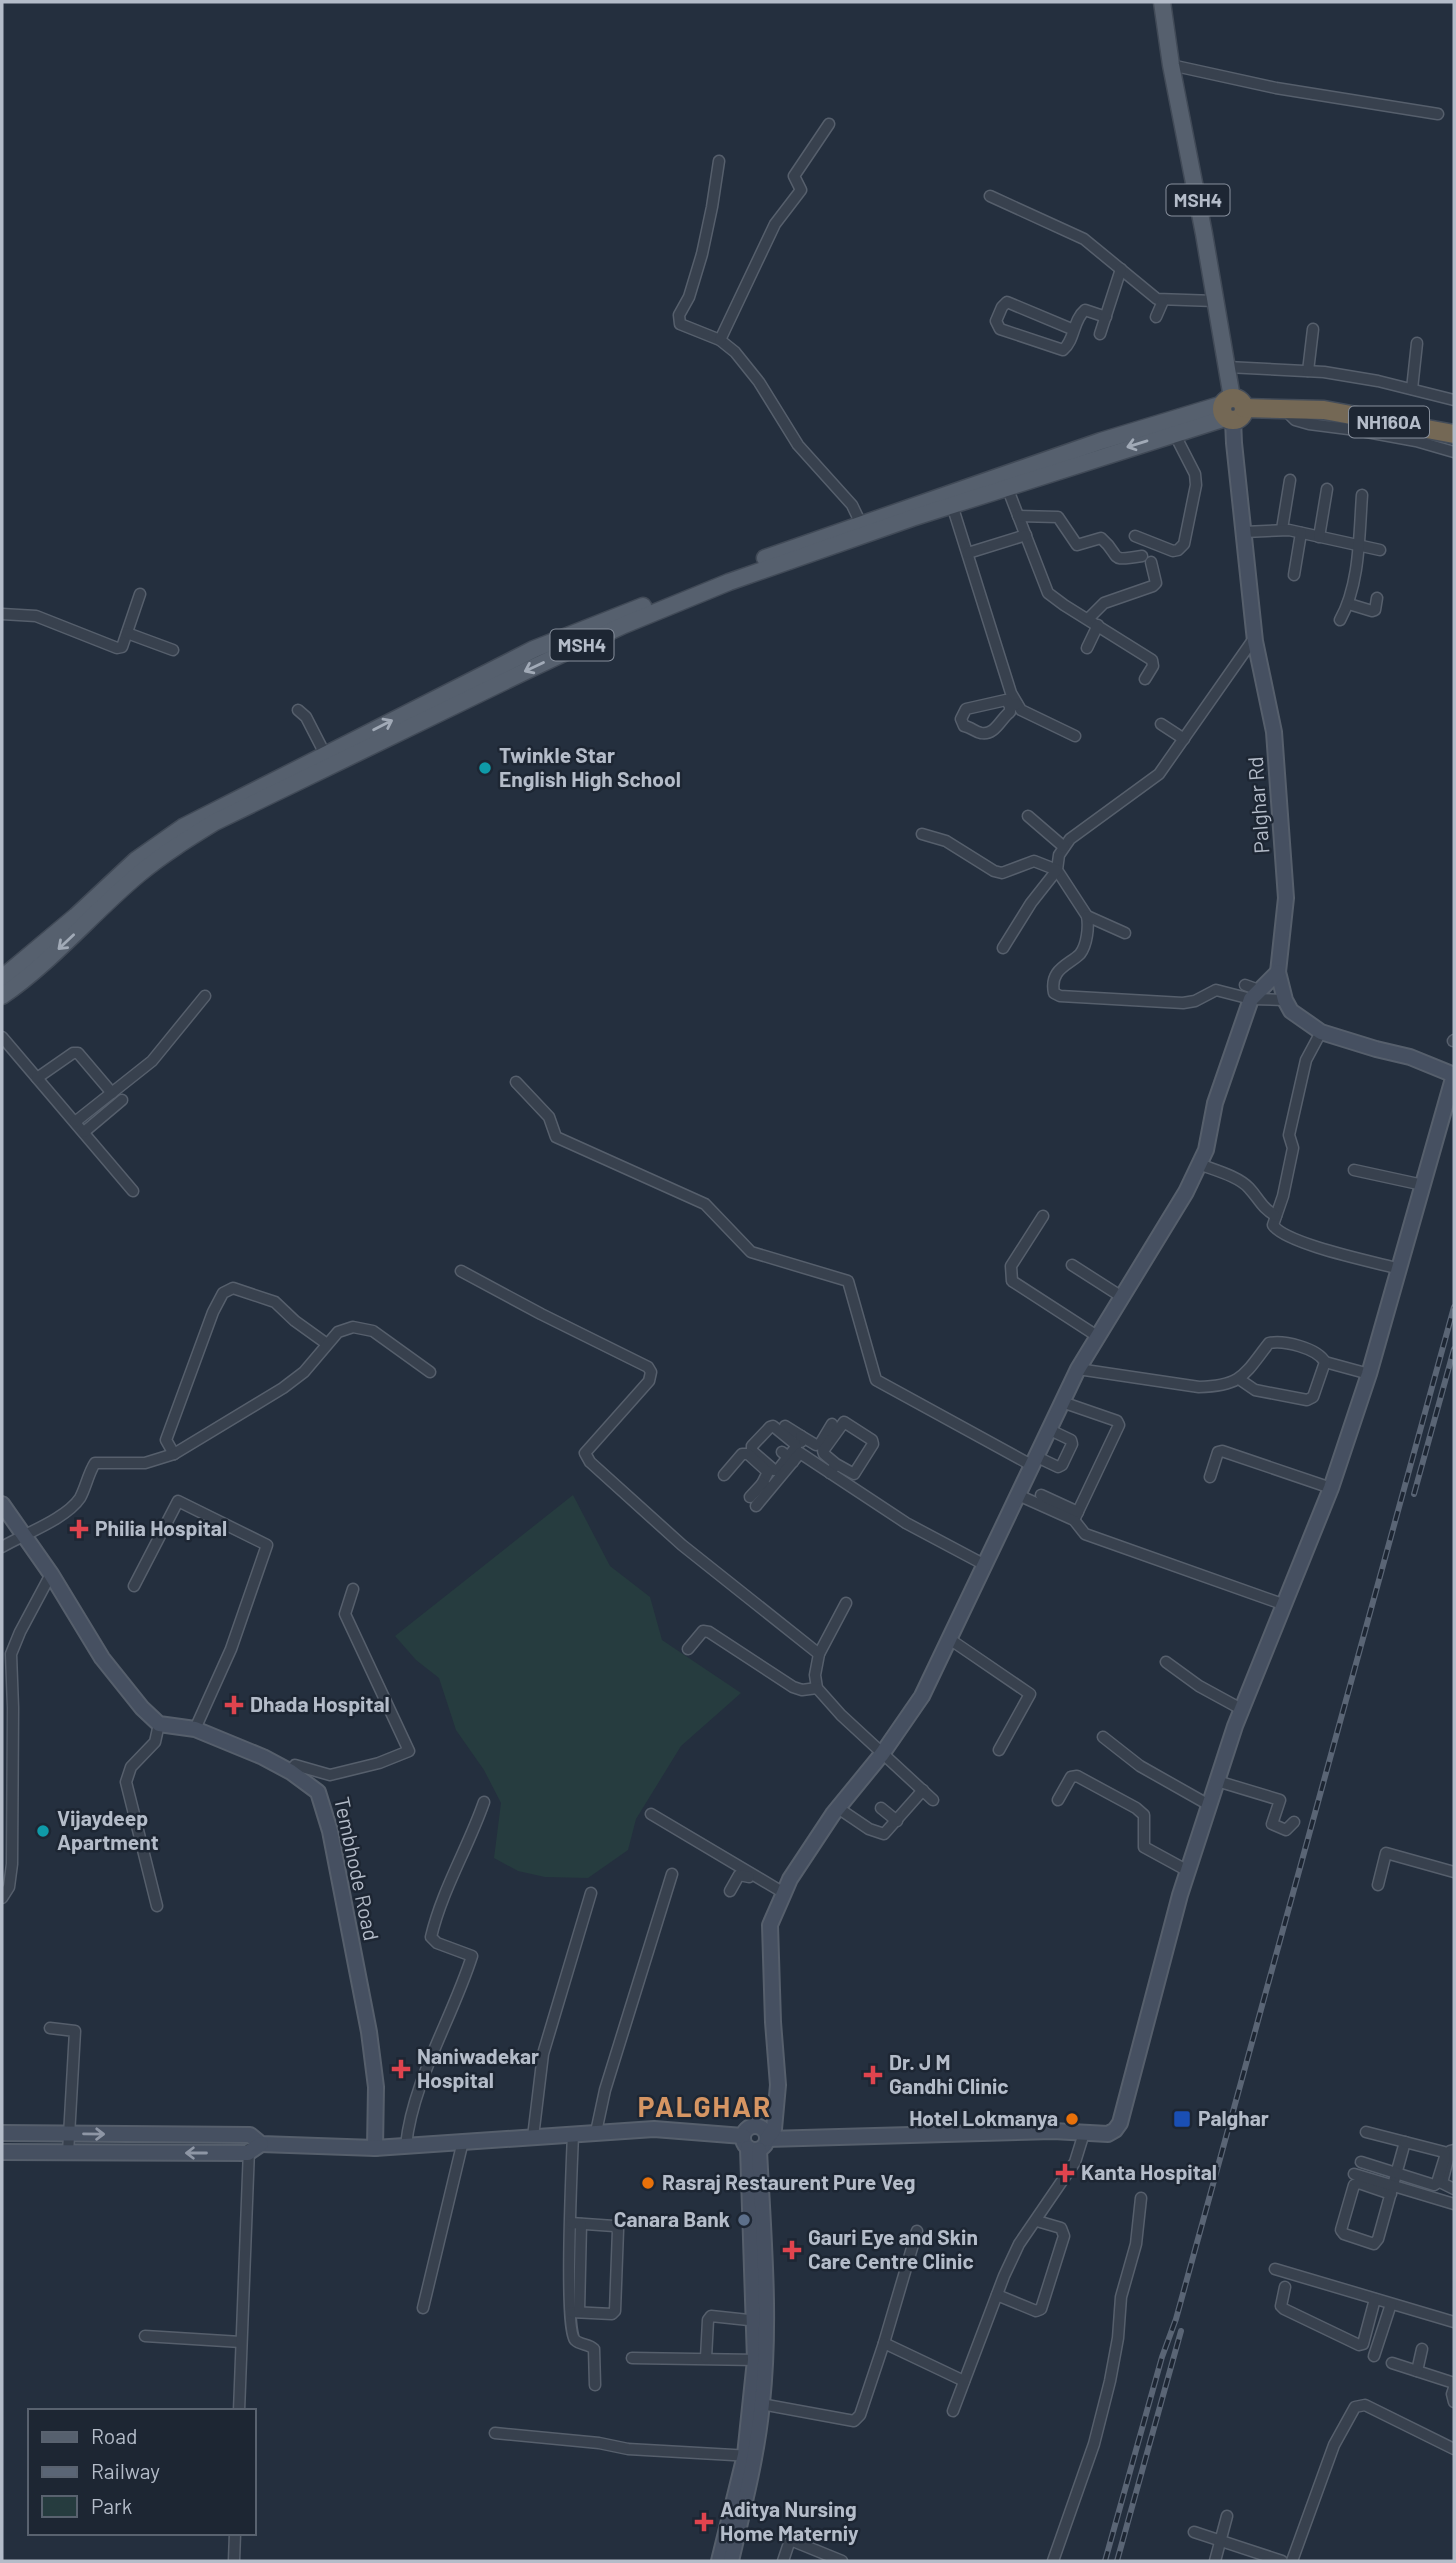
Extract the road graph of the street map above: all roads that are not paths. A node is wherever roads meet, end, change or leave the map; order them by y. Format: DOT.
graph roads {
  1 [pos="1162,2"];
  2 [pos="1171,65"];
  3 [pos="1438,114"];
  4 [pos="829,124"];
  5 [pos="719,161"];
  6 [pos="990,196"];
  7 [pos="1121,269"];
  8 [pos="1163,301"];
  9 [pos="1216,302"];
  10 [pos="1106,317"];
  11 [pos="1156,317"];
  12 [pos="1313,329"];
  13 [pos="1074,330"];
  14 [pos="1100,334"];
  15 [pos="720,340"];
  16 [pos="1417,343"];
  17 [pos="1227,367"];
  18 [pos="1308,371"];
  19 [pos="1412,389"];
  20 [pos="1454,400"];
  21 [pos="1232,409"];
  22 [pos="1284,409"];
  23 [pos="1174,433"];
  24 [pos="1454,434"];
  25 [pos="1454,452"];
  26 [pos="1290,480"];
  27 [pos="1007,487"];
  28 [pos="1327,489"];
  29 [pos="1362,495"];
  30 [pos="952,505"];
  31 [pos="1018,516"];
  32 [pos="863,529"];
  33 [pos="1282,529"];
  34 [pos="1244,531"];
  35 [pos="1301,533"];
  36 [pos="1026,535"];
  37 [pos="1135,536"];
  38 [pos="1319,537"];
  39 [pos="1359,546"];
  40 [pos="1380,550"];
  41 [pos="968,553"];
  42 [pos="1294,575"];
  43 [pos="140,594"];
  44 [pos="1377,598"];
  45 [pos="1349,604"];
  46 [pos="2,614"];
  47 [pos="1087,619"];
  48 [pos="1340,620"];
  49 [pos="1098,625"];
  50 [pos="127,633"];
  51 [pos="1255,636"];
  52 [pos="1087,648"];
  53 [pos="173,650"];
  54 [pos="1145,679"];
  55 [pos="1014,705"];
  56 [pos="298,710"];
  57 [pos="1161,724"];
  58 [pos="1075,736"];
  59 [pos="1184,739"];
  60 [pos="360,743"];
  61 [pos="325,754"];
  62 [pos="1028,816"];
  63 [pos="922,834"];
  64 [pos="1064,847"];
  65 [pos="1057,870"];
  66 [pos="1087,916"];
  67 [pos="1125,933"];
  68 [pos="1003,948"];
  69 [pos="1278,972"];
  70 [pos="2,978"];
  71 [pos="1252,991"];
  72 [pos="2,996"];
  73 [pos="205,996"];
  74 [pos="1285,1000"];
  75 [pos="1321,1032"];
  76 [pos="2,1037"];
  77 [pos="1454,1075"];
  78 [pos="37,1078"];
  79 [pos="516,1082"];
  80 [pos="112,1093"];
  81 [pos="122,1100"];
  82 [pos="75,1122"];
  83 [pos="84,1132"];
  84 [pos="1199,1164"];
  85 [pos="1354,1170"];
  86 [pos="1423,1185"];
  87 [pos="133,1191"];
  88 [pos="1043,1216"];
  89 [pos="1276,1216"];
  90 [pos="1072,1265"];
  91 [pos="1400,1269"];
  92 [pos="461,1271"];
  93 [pos="1122,1297"];
  94 [pos="1097,1336"];
  95 [pos="327,1344"];
  96 [pos="1325,1362"];
  97 [pos="1078,1369"];
  98 [pos="430,1372"];
  99 [pos="1369,1374"];
  100 [pos="1239,1379"];
  101 [pos="1062,1402"];
  102 [pos="832,1424"];
  103 [pos="786,1426"];
  104 [pos="1050,1430"];
  105 [pos="801,1436"];
  106 [pos="174,1454"];
  107 [pos="791,1456"];
  108 [pos="1035,1462"];
  109 [pos="833,1469"];
  110 [pos="724,1475"];
  111 [pos="1210,1477"];
  112 [pos="766,1487"];
  113 [pos="1331,1488"];
  114 [pos="1018,1495"];
  115 [pos="1041,1495"];
  116 [pos="753,1502"];
  117 [pos="2,1504"];
  118 [pos="1076,1516"];
  119 [pos="23,1534"];
  120 [pos="2,1547"];
  121 [pos="985,1565"];
  122 [pos="51,1574"];
  123 [pos="134,1586"];
  124 [pos="353,1589"];
  125 [pos="846,1603"];
  126 [pos="1285,1605"];
  127 [pos="948,1639"];
  128 [pos="688,1649"];
  129 [pos="819,1654"];
  130 [pos="1166,1662"];
  131 [pos="6,1670"];
  132 [pos="817,1688"];
  133 [pos="1243,1710"];
  134 [pos="159,1724"];
  135 [pos="195,1729"];
  136 [pos="1103,1737"];
  137 [pos="999,1750"];
  138 [pos="882,1754"];
  139 [pos="291,1772"];
  140 [pos="1217,1782"];
  141 [pos="923,1790"];
  142 [pos="933,1800"];
  143 [pos="1058,1800"];
  144 [pos="484,1802"];
  145 [pos="1209,1805"];
  146 [pos="838,1808"];
  147 [pos="881,1808"];
  148 [pos="651,1814"];
  149 [pos="897,1821"];
  150 [pos="1294,1822"];
  151 [pos="1188,1871"];
  152 [pos="1454,1872"];
  153 [pos="672,1874"];
  154 [pos="1378,1885"];
  155 [pos="730,1891"];
  156 [pos="591,1893"];
  157 [pos="783,1895"];
  158 [pos="2,1898"];
  159 [pos="157,1906"];
  160 [pos="50,2028"];
  161 [pos="596,2132"];
  162 [pos="1366,2132"];
  163 [pos="2,2133"];
  164 [pos="1084,2133"];
  165 [pos="69,2134"];
  166 [pos="573,2134"];
  167 [pos="533,2137"];
  168 [pos="256,2140"];
  169 [pos="463,2141"];
  170 [pos="1405,2142"];
  171 [pos="754,2143"];
  172 [pos="407,2145"];
  173 [pos="375,2148"];
  174 [pos="1454,2150"];
  175 [pos="2,2152"];
  176 [pos="68,2153"];
  177 [pos="248,2153"];
  178 [pos="1360,2162"];
  179 [pos="1354,2174"];
  180 [pos="1397,2174"];
  181 [pos="1454,2189"];
  182 [pos="1392,2190"];
  183 [pos="1141,2199"];
  184 [pos="1454,2202"];
  185 [pos="1037,2221"];
  186 [pos="576,2223"];
  187 [pos="917,2231"];
  188 [pos="1275,2269"];
  189 [pos="1285,2287"];
  190 [pos="996,2295"];
  191 [pos="1375,2299"];
  192 [pos="1391,2305"];
  193 [pos="423,2308"];
  194 [pos="575,2312"];
  195 [pos="760,2321"];
  196 [pos="1454,2322"];
  197 [pos="145,2336"];
  198 [pos="241,2342"];
  199 [pos="884,2343"];
  200 [pos="1422,2349"];
  201 [pos="1374,2356"];
  202 [pos="632,2358"];
  203 [pos="706,2358"];
  204 [pos="760,2360"];
  205 [pos="1392,2363"];
  206 [pos="1417,2371"];
  207 [pos="964,2381"];
  208 [pos="595,2385"];
  209 [pos="1454,2386"];
  210 [pos="1454,2402"];
  211 [pos="756,2403"];
  212 [pos="239,2409"];
  213 [pos="953,2411"];
  214 [pos="495,2433"];
  215 [pos="1454,2449"];
  216 [pos="750,2456"];
  217 [pos="1227,2516"];
  218 [pos="1194,2532"];
  219 [pos="235,2535"];
  220 [pos="1220,2541"];
  221 [pos="234,2561"];
  222 [pos="719,2561"];
  223 [pos="731,2561"];
  224 [pos="783,2561"];
  225 [pos="842,2561"];
  226 [pos="1053,2561"];
  227 [pos="1215,2561"];
  228 [pos="1282,2561"];
  229 [pos="1292,2561"];
  1 -- 2 [label="main road, MSH4"];
  2 -- 3 [label="street"];
  2 -- 9 [label="main road, MSH4"];
  4 -- 15 [label="street"];
  5 -- 15 [label="street"];
  6 -- 7 [label="street"];
  7 -- 8 [label="street"];
  7 -- 10 [label="street"];
  8 -- 9 [label="street"];
  8 -- 11 [label="street"];
  9 -- 17 [label="main road, MSH4"];
  10 -- 13 [label="street"];
  10 -- 14 [label="street"];
  12 -- 18 [label="street"];
  13 -- 13 [label="street"];
  15 -- 32 [label="street"];
  16 -- 19 [label="street"];
  17 -- 18 [label="street"];
  17 -- 21 [label="main road, MSH4"];
  18 -- 19 [label="street"];
  19 -- 20 [label="street"];
  21 -- 22 [label="highway, NH160A"];
  21 -- 23 [label="main road, MSH4"];
  21 -- 32 [label="main road, MSH4"];
  21 -- 34 [label="street, Palghar Rd"];
  22 -- 24 [label="highway, NH160A"];
  22 -- 25 [label="street"];
  23 -- 27 [label="main road, MSH4, one-way"];
  23 -- 37 [label="street"];
  26 -- 33 [label="street"];
  27 -- 30 [label="main road, MSH4"];
  27 -- 31 [label="street"];
  28 -- 38 [label="street"];
  29 -- 39 [label="street"];
  30 -- 32 [label="main road, MSH4"];
  30 -- 41 [label="street"];
  31 -- 36 [label="street"];
  31 -- 47 [label="street"];
  32 -- 60 [label="main road, MSH4"];
  33 -- 34 [label="street"];
  33 -- 35 [label="street"];
  34 -- 51 [label="street, Palghar Rd"];
  35 -- 38 [label="street"];
  35 -- 42 [label="street"];
  36 -- 41 [label="street"];
  36 -- 47 [label="street"];
  38 -- 39 [label="street"];
  39 -- 40 [label="street"];
  39 -- 45 [label="street"];
  41 -- 55 [label="street"];
  43 -- 50 [label="street"];
  44 -- 45 [label="street"];
  45 -- 48 [label="street"];
  46 -- 50 [label="street"];
  47 -- 49 [label="street"];
  49 -- 52 [label="street"];
  49 -- 54 [label="street"];
  50 -- 53 [label="street"];
  51 -- 59 [label="street"];
  51 -- 69 [label="street, Palghar Rd"];
  55 -- 55 [label="street"];
  55 -- 58 [label="street"];
  56 -- 61 [label="street"];
  57 -- 59 [label="street"];
  59 -- 64 [label="street"];
  60 -- 61 [label="main road, MSH4"];
  60 -- 72 [label="main road, MSH4, one-way"];
  61 -- 70 [label="main road, MSH4"];
  62 -- 64 [label="street"];
  63 -- 65 [label="street"];
  64 -- 65 [label="street"];
  65 -- 66 [label="street"];
  65 -- 68 [label="street"];
  66 -- 67 [label="street"];
  66 -- 71 [label="street"];
  69 -- 71 [label="street"];
  69 -- 74 [label="street, Palghar Rd"];
  71 -- 74 [label="street"];
  71 -- 84 [label="street"];
  73 -- 80 [label="street"];
  74 -- 75 [label="street"];
  75 -- 77 [label="street"];
  75 -- 89 [label="street"];
  76 -- 78 [label="street"];
  77 -- 86 [label="street"];
  78 -- 80 [label="street"];
  78 -- 82 [label="street"];
  79 -- 108 [label="street"];
  80 -- 82 [label="street"];
  81 -- 83 [label="street"];
  82 -- 83 [label="street"];
  83 -- 87 [label="street"];
  84 -- 89 [label="street"];
  84 -- 93 [label="street"];
  85 -- 86 [label="street"];
  86 -- 91 [label="street"];
  88 -- 94 [label="street"];
  89 -- 91 [label="street"];
  90 -- 93 [label="street"];
  91 -- 99 [label="street"];
  92 -- 129 [label="street"];
  93 -- 94 [label="street"];
  94 -- 97 [label="street"];
  95 -- 98 [label="street"];
  95 -- 106 [label="street"];
  95 -- 106 [label="street"];
  96 -- 99 [label="street"];
  96 -- 100 [label="street"];
  96 -- 100 [label="street"];
  97 -- 100 [label="street"];
  97 -- 101 [label="street"];
  99 -- 113 [label="street"];
  101 -- 104 [label="street"];
  101 -- 118 [label="street"];
  102 -- 105 [label="street"];
  103 -- 105 [label="street"];
  104 -- 108 [label="street"];
  104 -- 108 [label="street"];
  105 -- 107 [label="street"];
  106 -- 119 [label="street"];
  107 -- 107 [label="street"];
  107 -- 109 [label="street"];
  107 -- 112 [label="street"];
  108 -- 114 [label="street"];
  109 -- 109 [label="street"];
  109 -- 121 [label="street"];
  110 -- 112 [label="street"];
  111 -- 113 [label="street"];
  112 -- 116 [label="street"];
  113 -- 126 [label="street"];
  114 -- 118 [label="street"];
  114 -- 121 [label="street"];
  115 -- 118 [label="street"];
  117 -- 119 [label="street"];
  118 -- 126 [label="street"];
  119 -- 120 [label="street"];
  119 -- 122 [label="street"];
  121 -- 127 [label="street"];
  122 -- 131 [label="street"];
  122 -- 134 [label="street"];
  123 -- 135 [label="street"];
  124 -- 139 [label="street"];
  125 -- 129 [label="street"];
  126 -- 133 [label="street"];
  127 -- 137 [label="street"];
  127 -- 138 [label="street"];
  128 -- 132 [label="street"];
  129 -- 132 [label="street"];
  130 -- 133 [label="street"];
  131 -- 158 [label="street"];
  132 -- 138 [label="street"];
  133 -- 140 [label="street"];
  134 -- 135 [label="street, Tembhode Road"];
  134 -- 159 [label="street"];
  135 -- 139 [label="street, Tembhode Road"];
  136 -- 145 [label="street"];
  138 -- 141 [label="street"];
  138 -- 146 [label="street"];
  139 -- 173 [label="street, Tembhode Road"];
  140 -- 145 [label="street"];
  140 -- 150 [label="street"];
  141 -- 142 [label="street"];
  141 -- 149 [label="street"];
  143 -- 151 [label="street"];
  144 -- 172 [label="street"];
  145 -- 151 [label="street"];
  146 -- 149 [label="street"];
  146 -- 157 [label="street"];
  147 -- 149 [label="street"];
  148 -- 157 [label="street"];
  151 -- 164 [label="street"];
  152 -- 154 [label="street"];
  153 -- 161 [label="street"];
  155 -- 157 [label="street"];
  156 -- 167 [label="street"];
  157 -- 171 [label="street"];
  160 -- 165 [label="street"];
  161 -- 166 [label="street"];
  161 -- 171 [label="street"];
  162 -- 170 [label="street"];
  163 -- 165 [label="street"];
  164 -- 171 [label="street"];
  164 -- 185 [label="street"];
  165 -- 168 [label="street, one-way"];
  165 -- 176 [label="street"];
  166 -- 167 [label="street"];
  166 -- 186 [label="street"];
  167 -- 169 [label="street"];
  168 -- 173 [label="street"];
  168 -- 177 [label="street"];
  169 -- 172 [label="street"];
  169 -- 193 [label="street"];
  170 -- 180 [label="street"];
  170 -- 180 [label="street"];
  171 -- 195 [label="street"];
  172 -- 173 [label="street"];
  174 -- 181 [label="street"];
  175 -- 176 [label="street"];
  177 -- 176 [label="street, one-way"];
  177 -- 198 [label="street"];
  178 -- 180 [label="street"];
  179 -- 182 [label="street"];
  180 -- 182 [label="street"];
  182 -- 182 [label="street"];
  182 -- 184 [label="street"];
  183 -- 226 [label="street"];
  185 -- 190 [label="street"];
  185 -- 190 [label="street"];
  186 -- 194 [label="street"];
  186 -- 194 [label="street"];
  187 -- 199 [label="street"];
  188 -- 191 [label="street"];
  189 -- 191 [label="street"];
  190 -- 207 [label="street"];
  191 -- 192 [label="street"];
  192 -- 196 [label="street"];
  192 -- 201 [label="street"];
  194 -- 208 [label="street"];
  195 -- 203 [label="street"];
  195 -- 204 [label="street"];
  197 -- 198 [label="street"];
  198 -- 212 [label="street"];
  199 -- 207 [label="street"];
  199 -- 211 [label="street"];
  200 -- 206 [label="street"];
  202 -- 203 [label="street"];
  203 -- 204 [label="street"];
  204 -- 211 [label="street"];
  205 -- 206 [label="street"];
  206 -- 209 [label="street"];
  207 -- 213 [label="street"];
  209 -- 210 [label="street"];
  211 -- 216 [label="street"];
  214 -- 216 [label="street"];
  215 -- 229 [label="street"];
  216 -- 222 [label="street"];
  216 -- 223 [label="street"];
  217 -- 220 [label="street"];
  218 -- 220 [label="street"];
  219 -- 221 [label="street"];
  220 -- 227 [label="street"];
  220 -- 228 [label="street"];
  224 -- 225 [label="street"];
}
